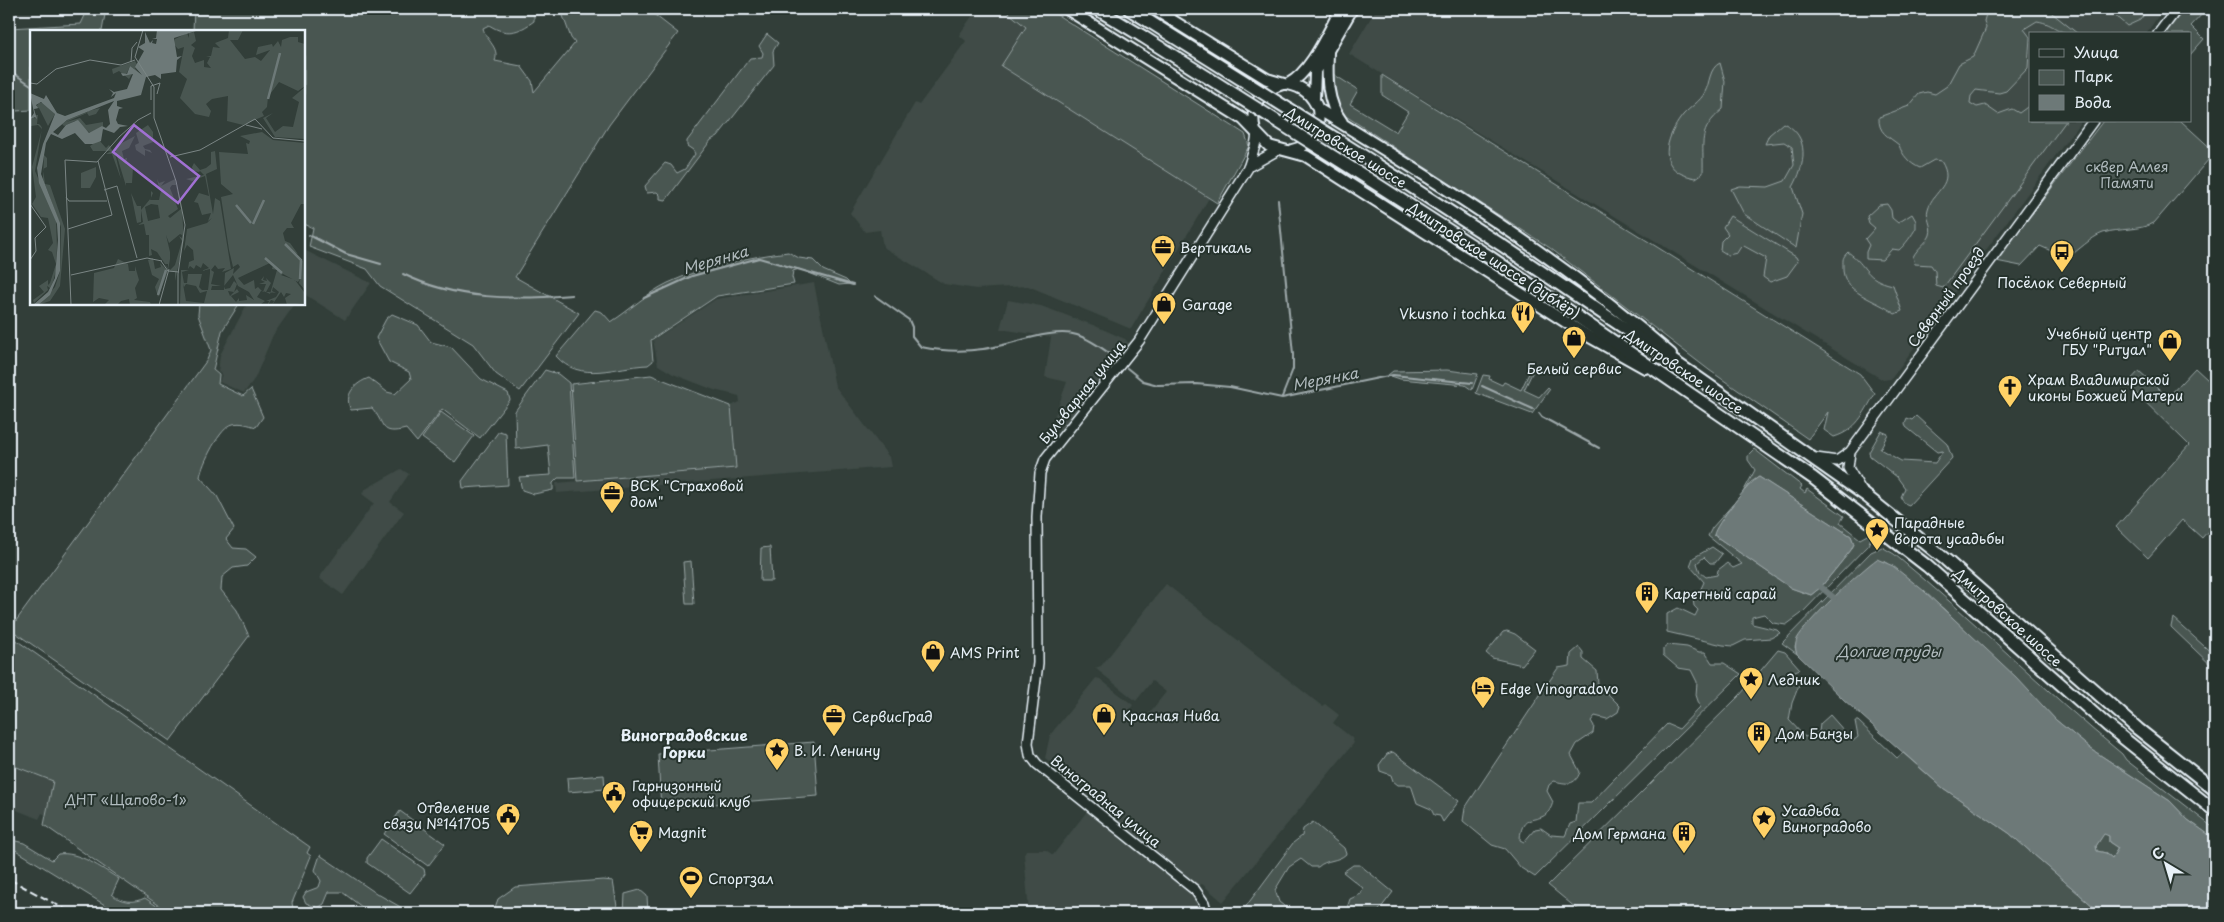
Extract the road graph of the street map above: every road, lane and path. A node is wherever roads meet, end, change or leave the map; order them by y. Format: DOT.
graph roads {
  1 [pos="1067,9"];
  2 [pos="1097,9"];
  3 [pos="1128,9"];
  4 [pos="1154,9"];
  5 [pos="1341,9"];
  6 [pos="1352,9"];
  7 [pos="2177,9"];
  8 [pos="2160,32"];
  9 [pos="1329,49"];
  10 [pos="1286,84"];
  11 [pos="1314,99"];
  12 [pos="1318,109"];
  13 [pos="2092,122"];
  14 [pos="1343,124"];
  15 [pos="1256,132"];
  16 [pos="1278,150"];
  17 [pos="1292,150"];
  18 [pos="1248,168"];
  19 [pos="1697,377"];
  20 [pos="1683,388"];
  21 [pos="1850,452"];
  22 [pos="1811,456"];
  23 [pos="1865,495"];
  24 [pos="1038,663"];
  25 [pos="2215,790"];
  26 [pos="2215,811"];
  27 [pos="1207,913"];
  1 -- 15 [label="main road"];
  2 -- 20 [label="highway, Дмитровское шоссе, bridge"];
  3 -- 19 [label="highway, Дмитровское шоссе, bridge"];
  4 -- 10 [label="main road"];
  5 -- 10 [label="main road"];
  6 -- 9 [label="main road"];
  7 -- 8 [label="street"];
  9 -- 11 [label="main road"];
  9 -- 14 [label="main road"];
  10 -- 11 [label="main road"];
  10 -- 15 [label="main road"];
  11 -- 12 [label="main road"];
  12 -- 14 [label="main road, Дмитровское шоссе (дублёр)"];
  12 -- 17 [label="main road"];
  13 -- 21 [label="street, Северный проезд"];
  14 -- 19 [label="main road, Дмитровское шоссе (дублёр)"];
  15 -- 16 [label="main road"];
  15 -- 18 [label="street"];
  16 -- 17 [label="main road, Дмитровское шоссе (дублёр)"];
  16 -- 18 [label="street"];
  17 -- 20 [label="main road, Дмитровское шоссе (дублёр)"];
  18 -- 24 [label="street, Бульварная улица"];
  19 -- 22 [label="highway, Дмитровское шоссе"];
  20 -- 26 [label="highway, Дмитровское шоссе"];
  21 -- 22 [label="street"];
  21 -- 23 [label="street"];
  22 -- 23 [label="highway, Дмитровское шоссе"];
  23 -- 25 [label="highway, Дмитровское шоссе"];
  24 -- 27 [label="street, Виноградная улица"];
}
